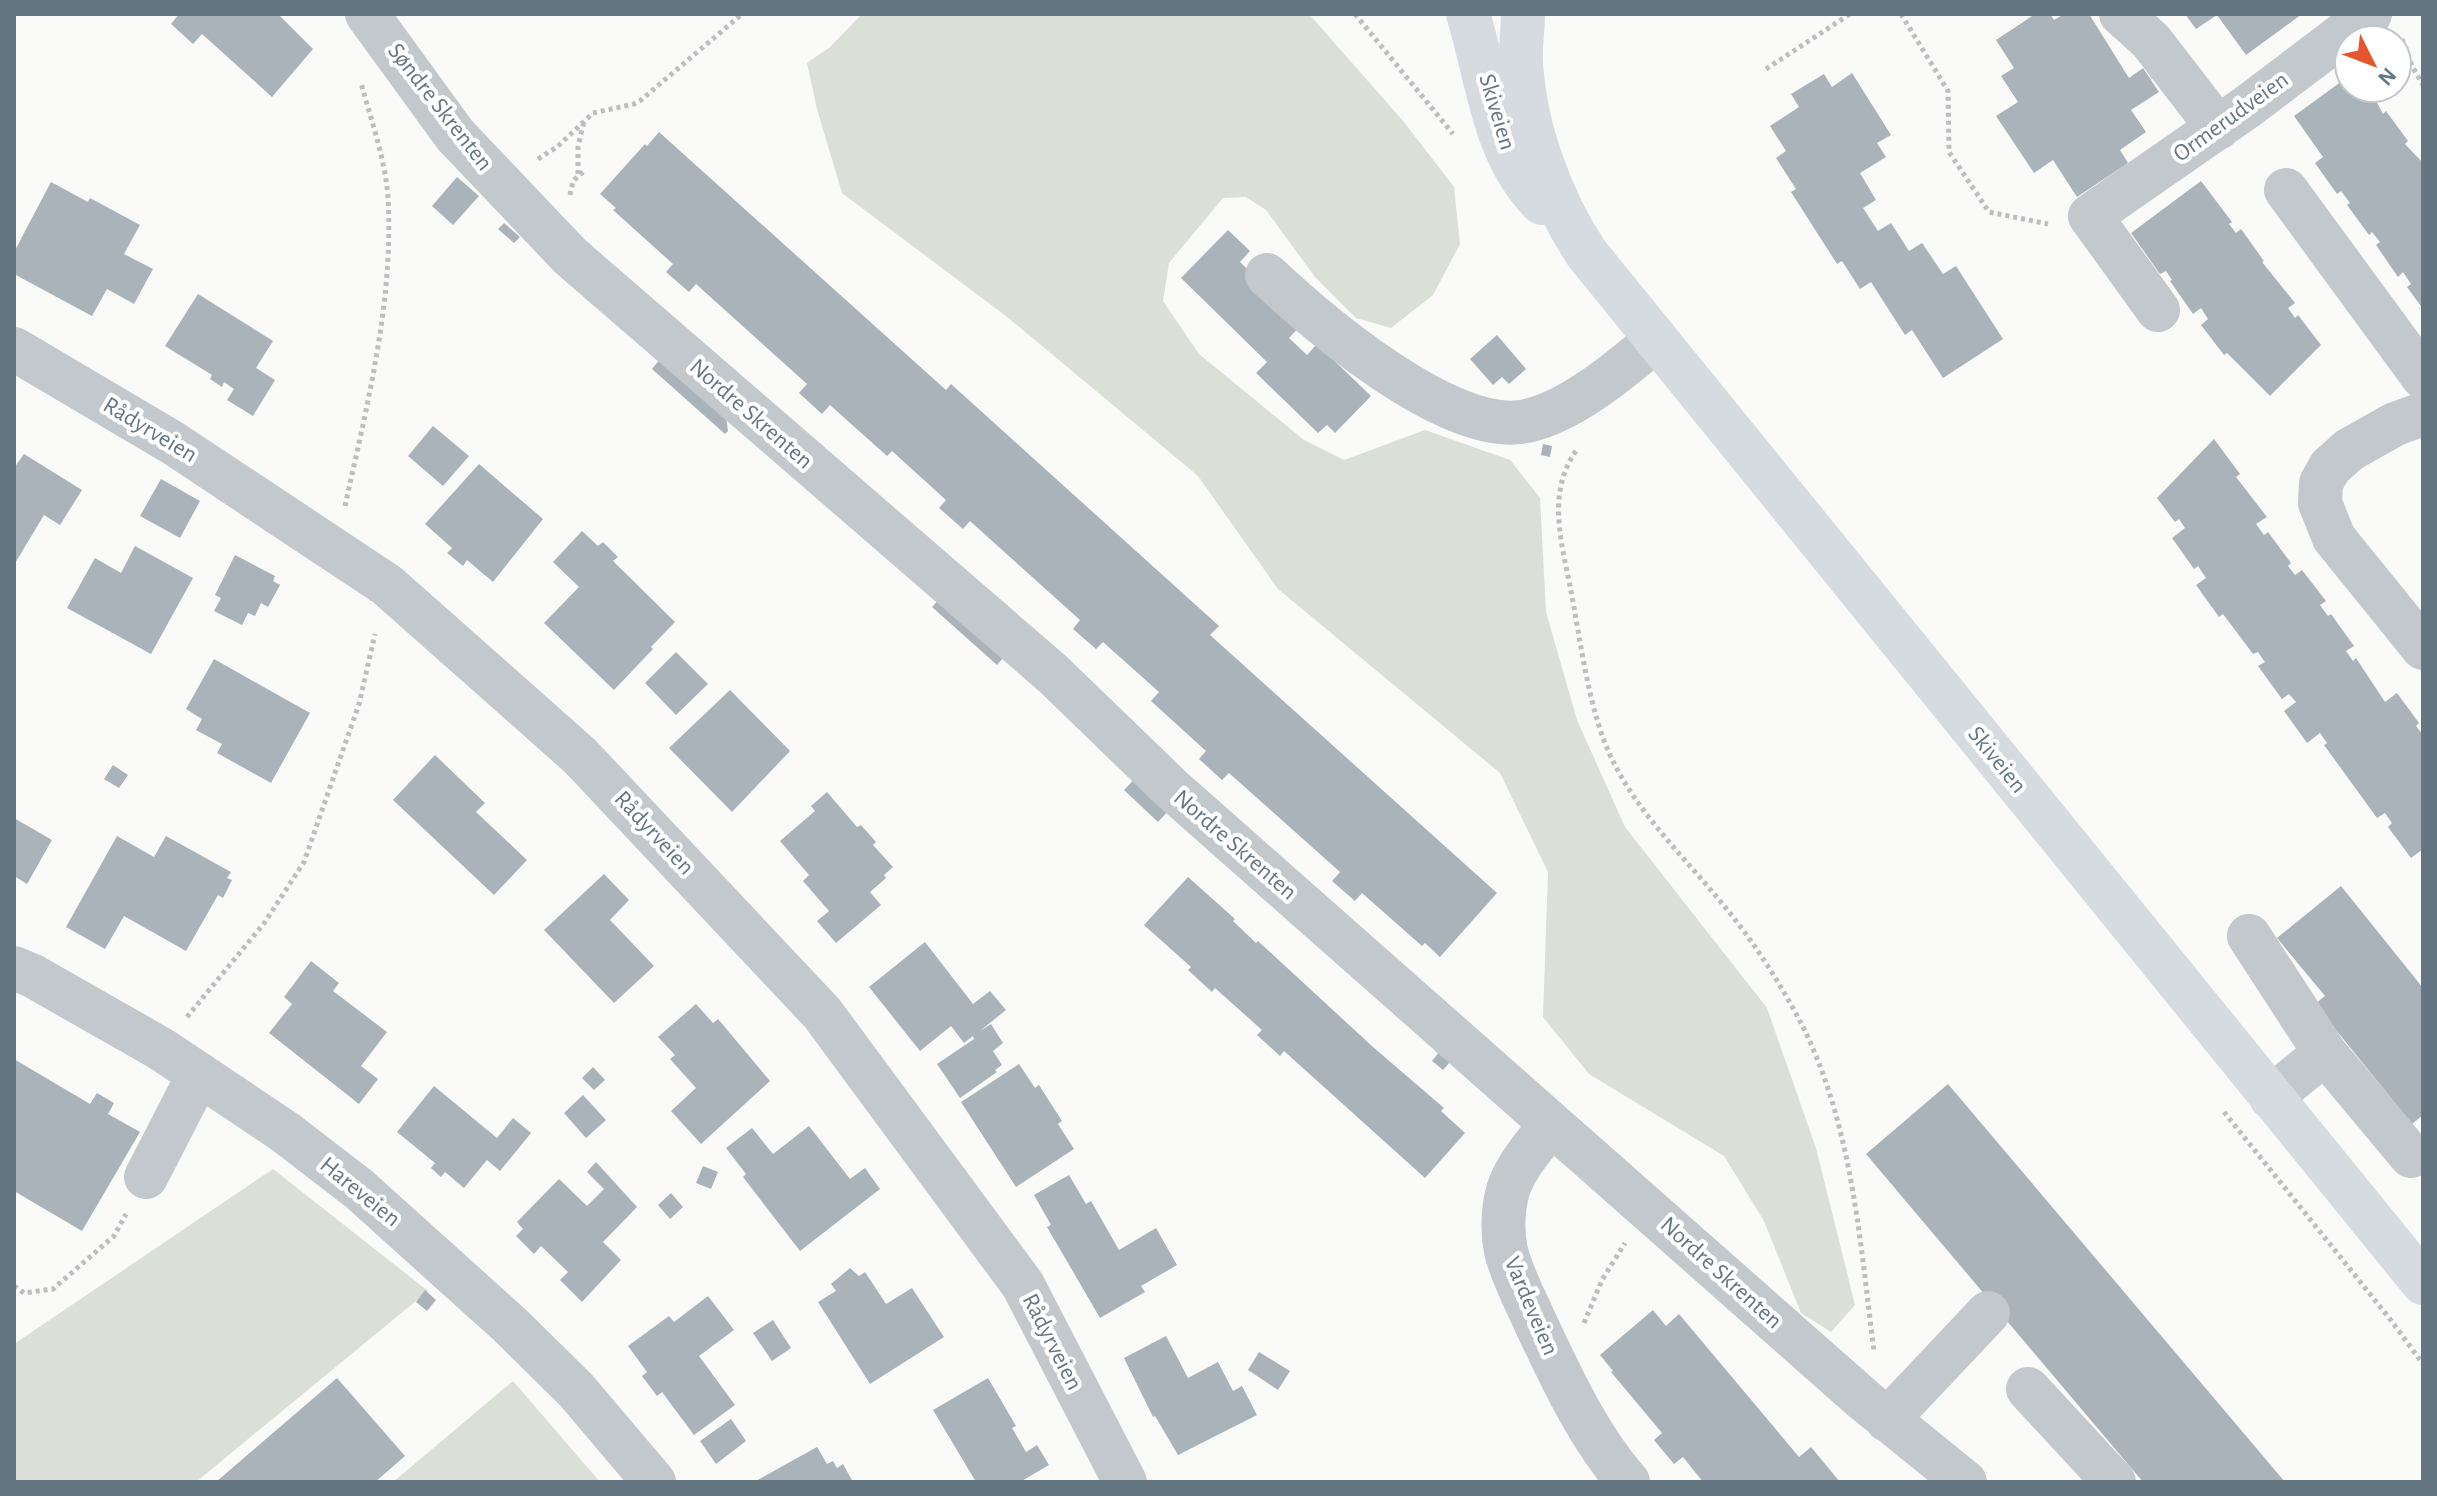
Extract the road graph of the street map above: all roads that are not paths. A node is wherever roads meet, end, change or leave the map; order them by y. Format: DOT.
graph roads {
  1 [pos="367,14"];
  2 [pos="1468,14"];
  3 [pos="1523,14"];
  4 [pos="2121,14"];
  5 [pos="2333,59"];
  6 [pos="2243,122"];
  7 [pos="2286,190"];
  8 [pos="514,199"];
  9 [pos="1575,236"];
  10 [pos="1267,275"];
  11 [pos="2158,310"];
  12 [pos="1656,340"];
  13 [pos="14,349"];
  14 [pos="2423,377"];
  15 [pos="2423,414"];
  16 [pos="2423,648"];
  17 [pos="2249,936"];
  18 [pos="14,968"];
  19 [pos="2325,1053"];
  20 [pos="199,1074"];
  21 [pos="2271,1097"];
  22 [pos="1551,1124"];
  23 [pos="2411,1156"];
  24 [pos="146,1177"];
  25 [pos="2423,1283"];
  26 [pos="1988,1313"];
  27 [pos="2028,1389"];
  28 [pos="1875,1410"];
  29 [pos="654,1482"];
  30 [pos="1125,1482"];
  31 [pos="1628,1482"];
  32 [pos="1965,1482"];
  33 [pos="2114,1482"];
  1 -- 8 [label="street, Søndre Skrenten"];
  2 -- 9 [label="main road, Skiveien"];
  3 -- 9 [label="main road, Skiveien"];
  4 -- 6 [label="street"];
  5 -- 6 [label="street, Ormerudveien"];
  6 -- 11 [label="street, Ormerudveien"];
  7 -- 14 [label="street"];
  8 -- 22 [label="street, Nordre Skrenten"];
  9 -- 12 [label="main road, Skiveien"];
  10 -- 12 [label="street"];
  12 -- 21 [label="main road, Skiveien"];
  13 -- 30 [label="street, Rådyrveien"];
  15 -- 16 [label="street"];
  17 -- 19 [label="street"];
  18 -- 20 [label="street, Hareveien"];
  19 -- 21 [label="street"];
  19 -- 23 [label="street"];
  20 -- 24 [label="street"];
  20 -- 29 [label="street, Hareveien"];
  21 -- 25 [label="main road, Skiveien"];
  22 -- 28 [label="street, Nordre Skrenten"];
  22 -- 31 [label="street, Vardeveien"];
  26 -- 28 [label="street"];
  27 -- 33 [label="street"];
  28 -- 32 [label="street, Nordre Skrenten"];
}
